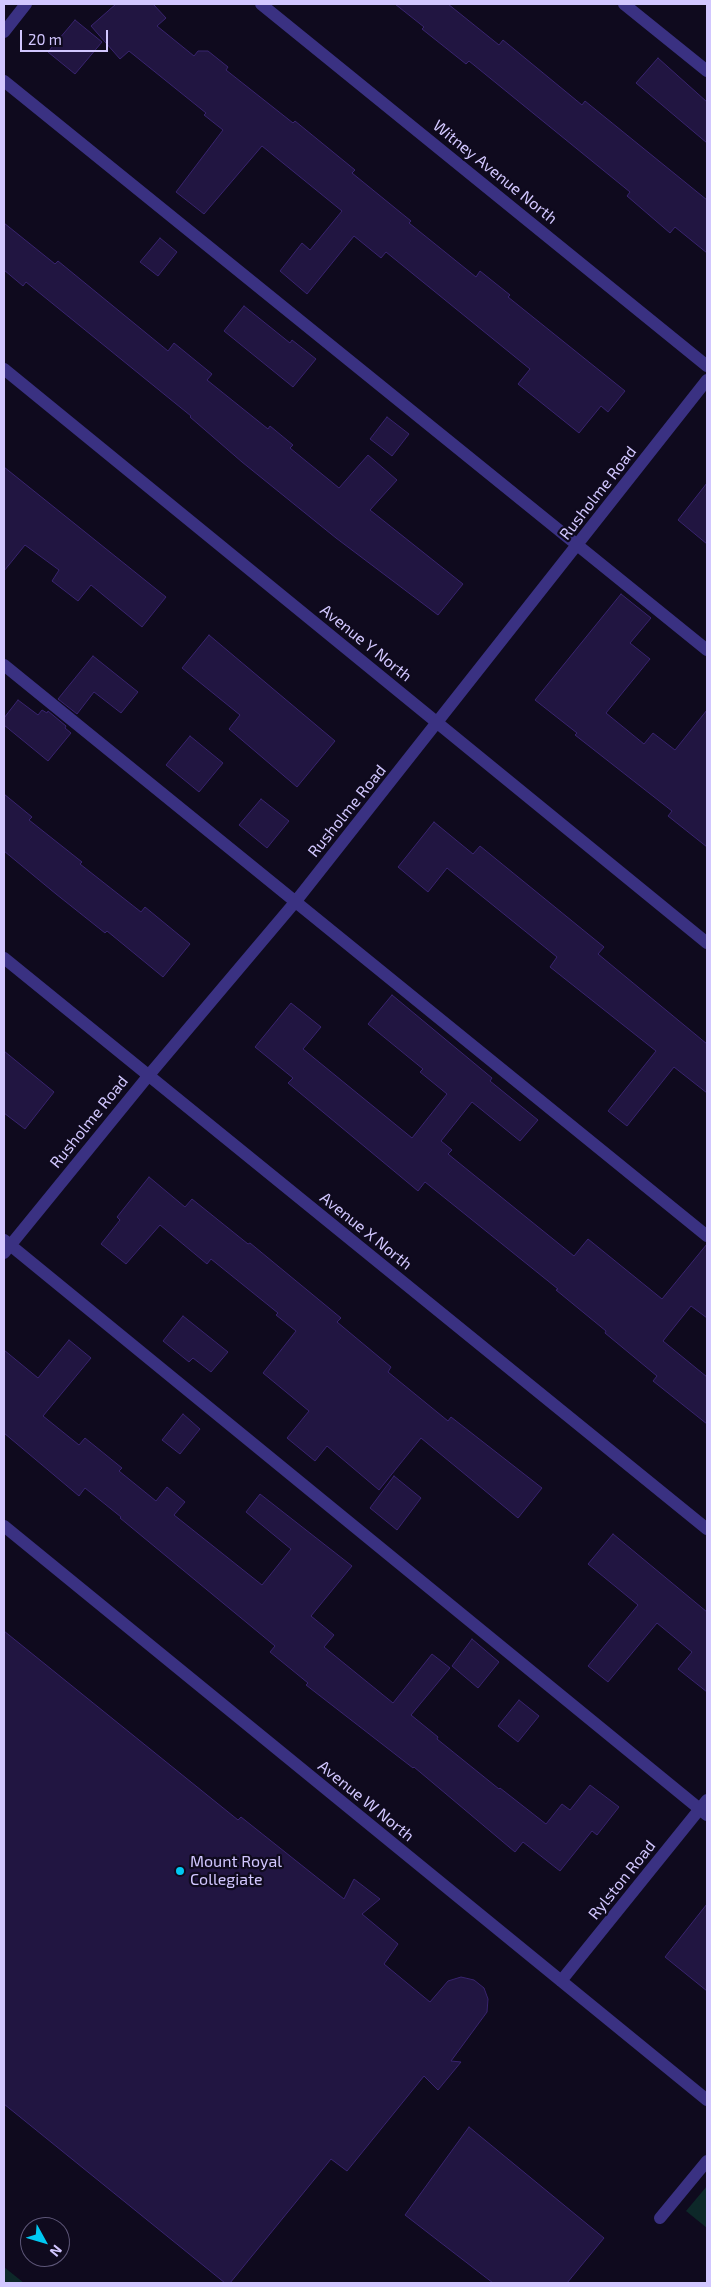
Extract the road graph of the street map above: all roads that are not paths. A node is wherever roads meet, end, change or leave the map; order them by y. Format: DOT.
graph roads {
  1 [pos="26,4"];
  2 [pos="261,4"];
  3 [pos="624,4"];
  4 [pos="4,32"];
  5 [pos="707,71"];
  6 [pos="4,81"];
  7 [pos="707,366"];
  8 [pos="4,369"];
  9 [pos="707,380"];
  10 [pos="578,545"];
  11 [pos="707,650"];
  12 [pos="4,665"];
  13 [pos="439,722"];
  14 [pos="296,901"];
  15 [pos="707,943"];
  16 [pos="4,958"];
  17 [pos="149,1075"];
  18 [pos="707,1236"];
  19 [pos="6,1246"];
  20 [pos="4,1526"];
  21 [pos="707,1529"];
  22 [pos="705,1808"];
  23 [pos="561,1981"];
  24 [pos="707,2100"];
  25 [pos="707,2161"];
  26 [pos="660,2218"];
  1 -- 4 [label="street"];
  2 -- 7 [label="street, Witney Avenue North"];
  3 -- 5 [label="street"];
  6 -- 10 [label="street"];
  8 -- 13 [label="street, Avenue Y North"];
  9 -- 10 [label="street, Rusholme Road"];
  10 -- 11 [label="street"];
  10 -- 13 [label="street, Rusholme Road"];
  12 -- 14 [label="street"];
  13 -- 14 [label="street, Rusholme Road"];
  13 -- 15 [label="street, Avenue Y North"];
  14 -- 17 [label="street, Rusholme Road"];
  14 -- 18 [label="street"];
  16 -- 17 [label="street, Avenue X North"];
  17 -- 19 [label="street, Rusholme Road"];
  17 -- 21 [label="street, Avenue X North"];
  19 -- 22 [label="street"];
  20 -- 23 [label="street, Avenue W North"];
  22 -- 23 [label="street, Rylston Road"];
  23 -- 24 [label="street, Avenue W North"];
  25 -- 26 [label="street"];
}
